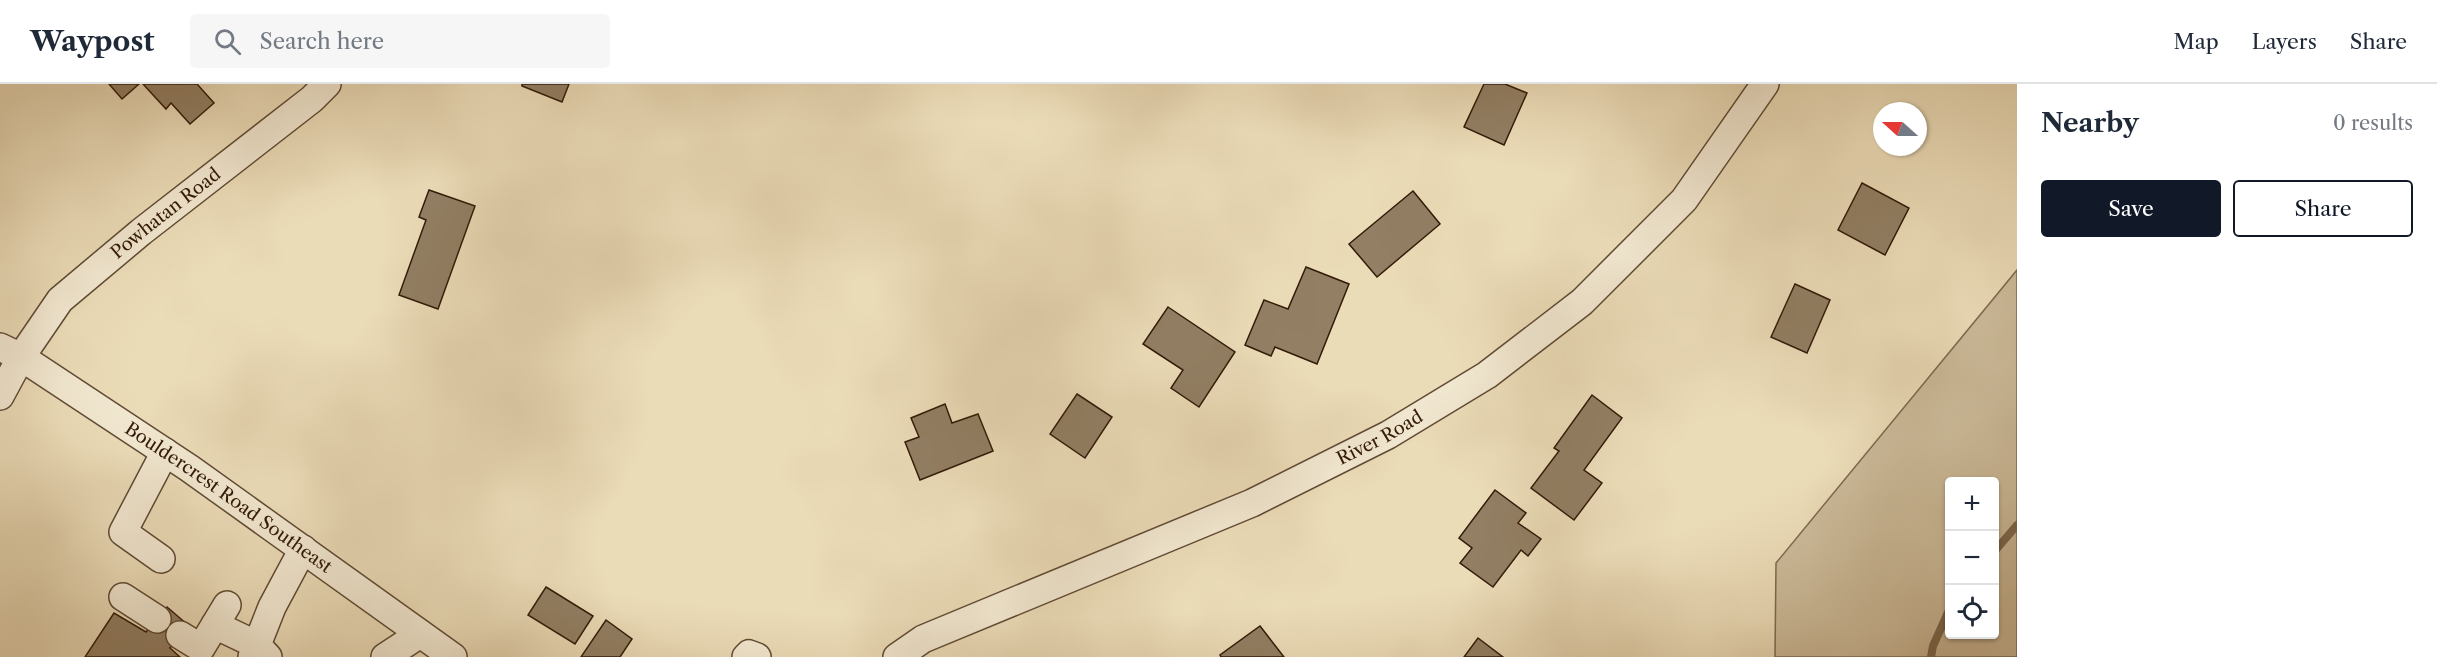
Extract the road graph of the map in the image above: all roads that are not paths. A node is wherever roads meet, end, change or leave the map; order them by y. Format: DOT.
graph roads {
  1 [pos="327,84"];
  2 [pos="1765,84"];
  3 [pos="10,352"];
  4 [pos="0,396"];
  5 [pos="165,452"];
  6 [pos="303,549"];
  7 [pos="162,559"];
  8 [pos="123,597"];
  9 [pos="157,619"];
  10 [pos="420,634"];
  11 [pos="180,635"];
  12 [pos="259,653"];
  13 [pos="385,657"];
  14 [pos="453,657"];
  15 [pos="746,657"];
  16 [pos="756,657"];
  17 [pos="897,657"];
  1 -- 3 [label="street, Powhatan Road"];
  2 -- 17 [label="street, River Road"];
  3 -- 4 [label="street, Powhatan Road"];
  3 -- 5 [label="street, Bouldercrest Road Southeast"];
  5 -- 6 [label="street, Bouldercrest Road Southeast"];
  5 -- 7 [label="street"];
  6 -- 10 [label="street, Bouldercrest Road Southeast"];
  6 -- 12 [label="street"];
  8 -- 9 [label="street"];
  10 -- 13 [label="street"];
  10 -- 14 [label="street, Bouldercrest Road Southeast"];
  11 -- 12 [label="street"];
  15 -- 16 [label="street"];
}
